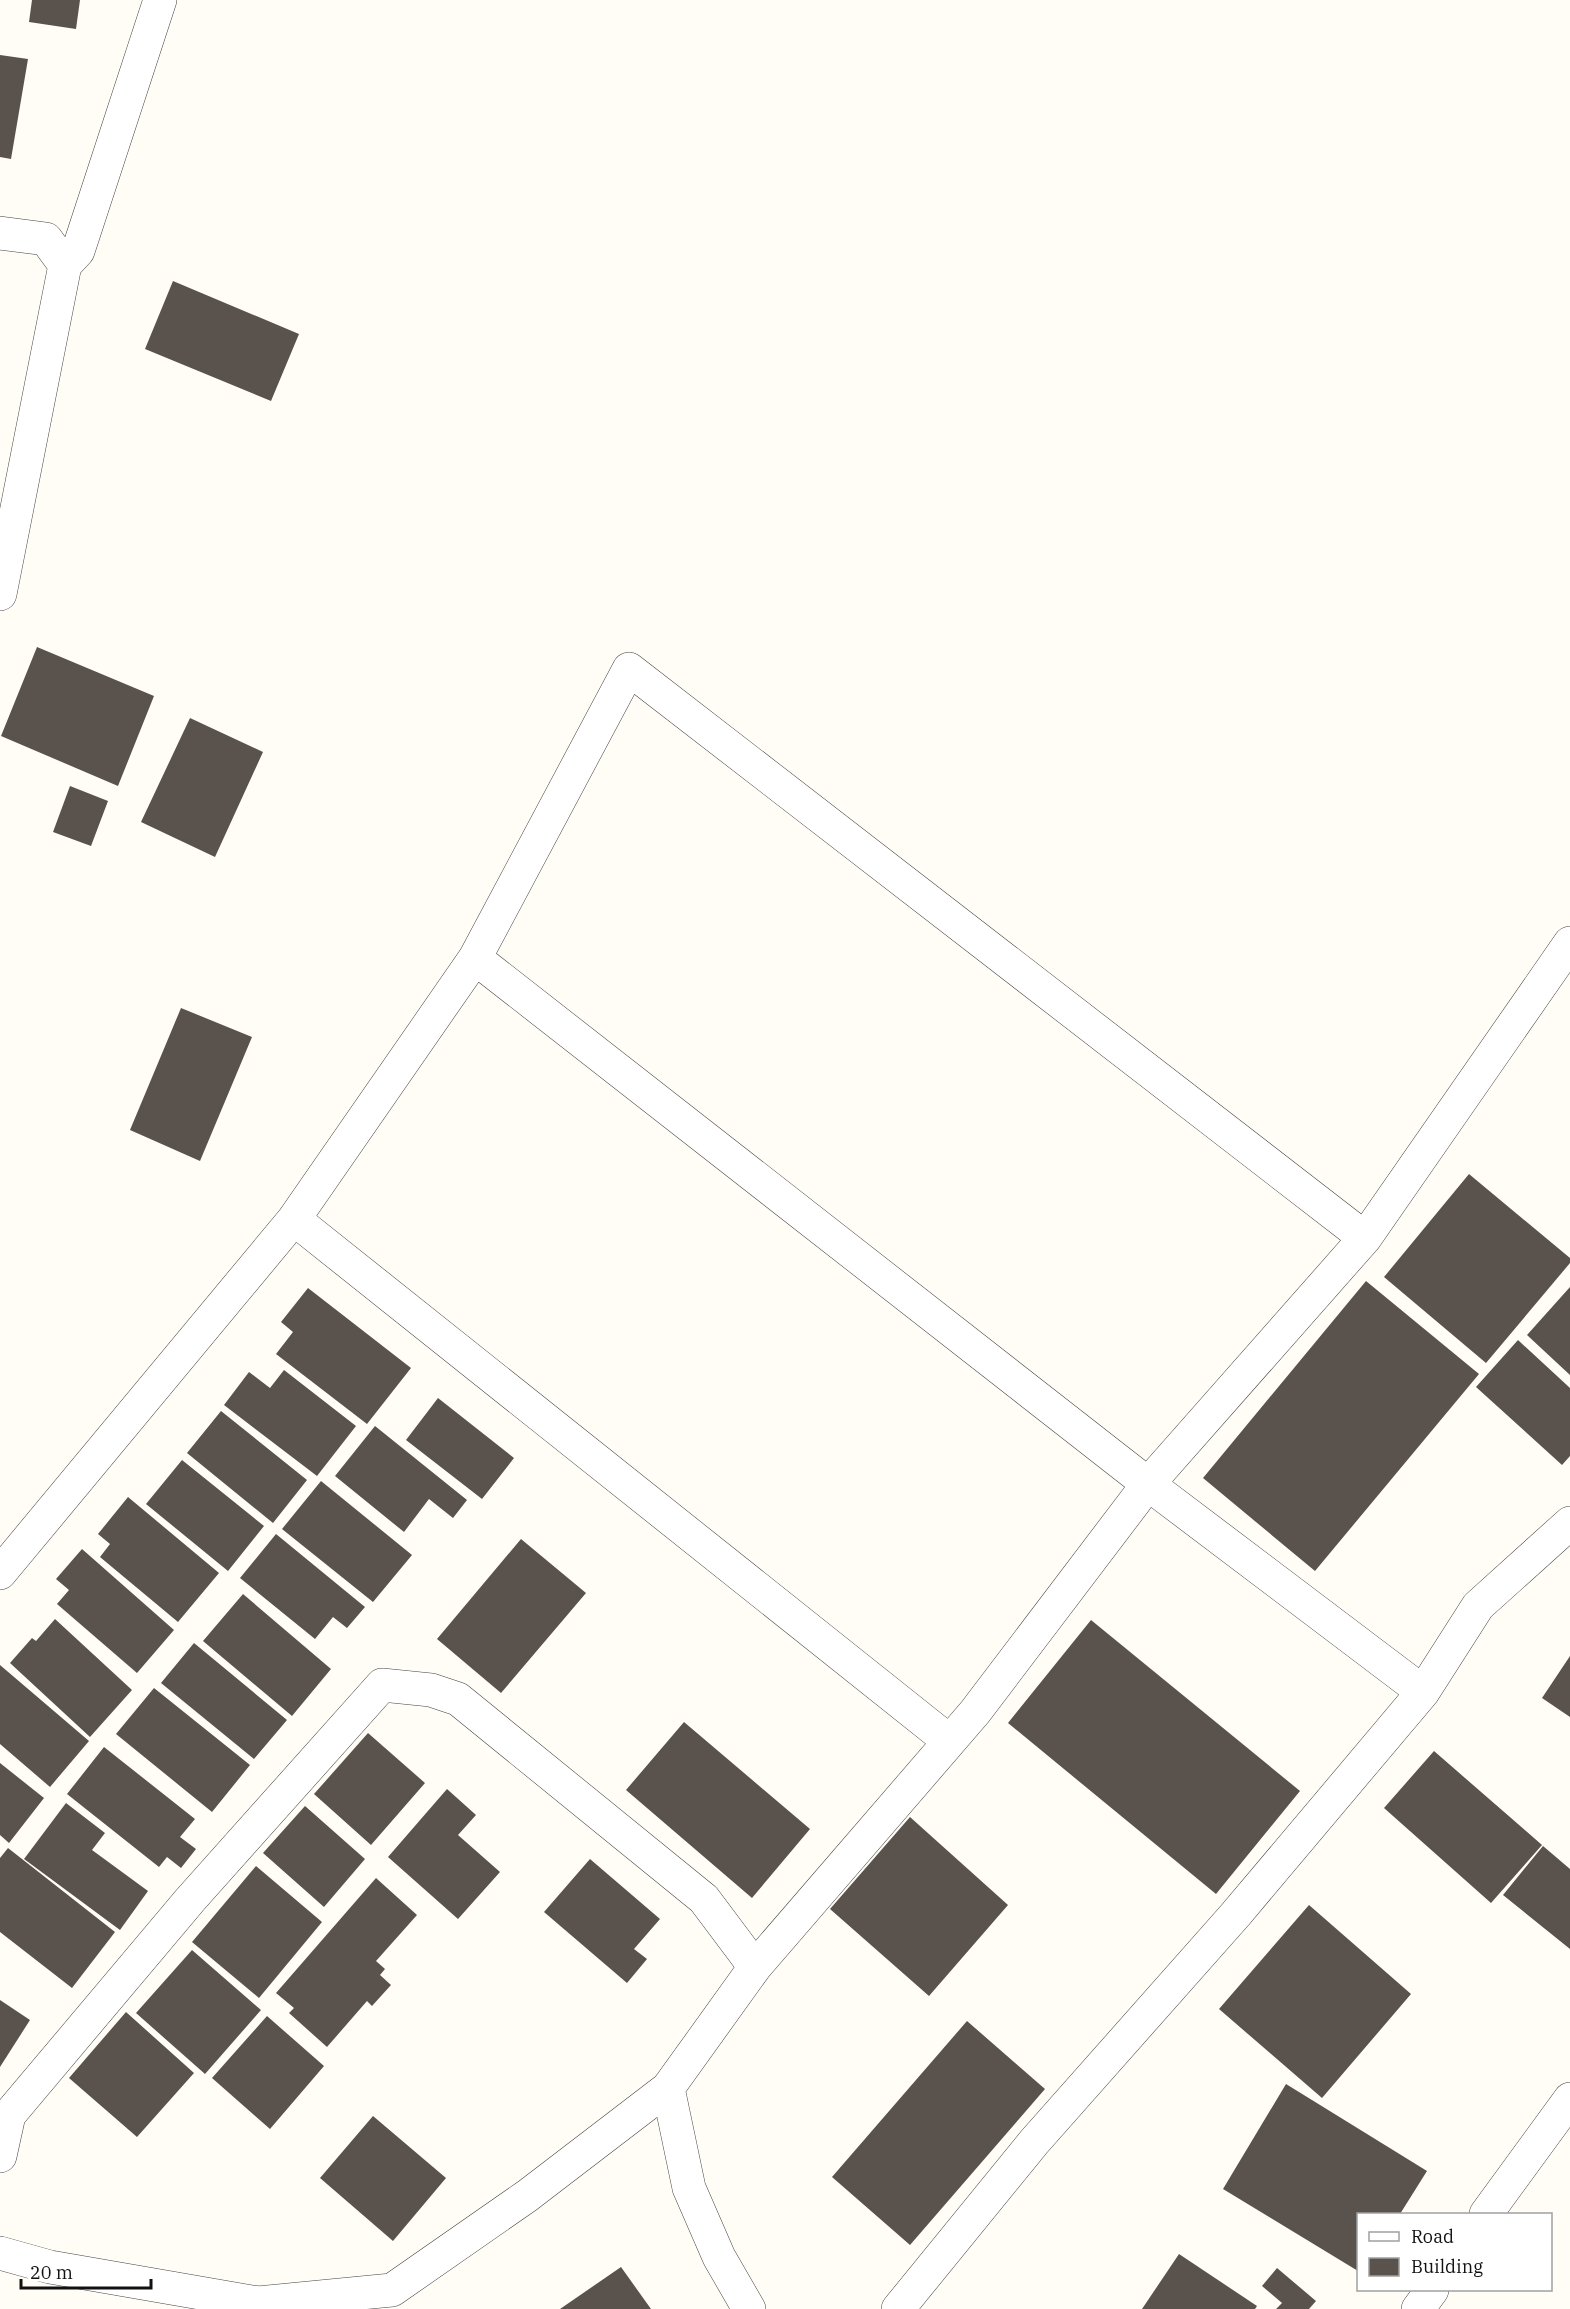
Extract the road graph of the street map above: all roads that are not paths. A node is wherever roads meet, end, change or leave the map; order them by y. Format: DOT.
graph roads {
  1 [pos="160,0"];
  2 [pos="0,233"];
  3 [pos="65,265"];
  4 [pos="0,594"];
  5 [pos="1570,944"];
  6 [pos="476,958"];
  7 [pos="294,1219"];
  8 [pos="1365,1238"];
  9 [pos="1148,1484"];
  10 [pos="1570,1523"];
  11 [pos="0,1573"];
  12 [pos="1423,1692"];
  13 [pos="949,1741"];
  14 [pos="754,1967"];
  15 [pos="668,2088"];
  16 [pos="1570,2099"];
  17 [pos="0,2156"];
  18 [pos="1487,2213"];
  19 [pos="0,2253"];
  20 [pos="1430,2291"];
  21 [pos="259,2306"];
  22 [pos="749,2309"];
  23 [pos="898,2309"];
  24 [pos="1418,2309"];
  1 -- 3 [label="street"];
  2 -- 3 [label="street"];
  3 -- 4 [label="street"];
  5 -- 8 [label="street"];
  6 -- 7 [label="street"];
  6 -- 8 [label="street"];
  6 -- 9 [label="street"];
  7 -- 11 [label="street"];
  7 -- 13 [label="street"];
  8 -- 9 [label="street"];
  9 -- 12 [label="street"];
  9 -- 13 [label="street"];
  10 -- 12 [label="street"];
  12 -- 23 [label="street"];
  13 -- 14 [label="street"];
  14 -- 15 [label="street"];
  14 -- 17 [label="street"];
  15 -- 21 [label="street"];
  15 -- 22 [label="street"];
  16 -- 18 [label="street"];
  19 -- 21 [label="street"];
  20 -- 24 [label="street"];
}
